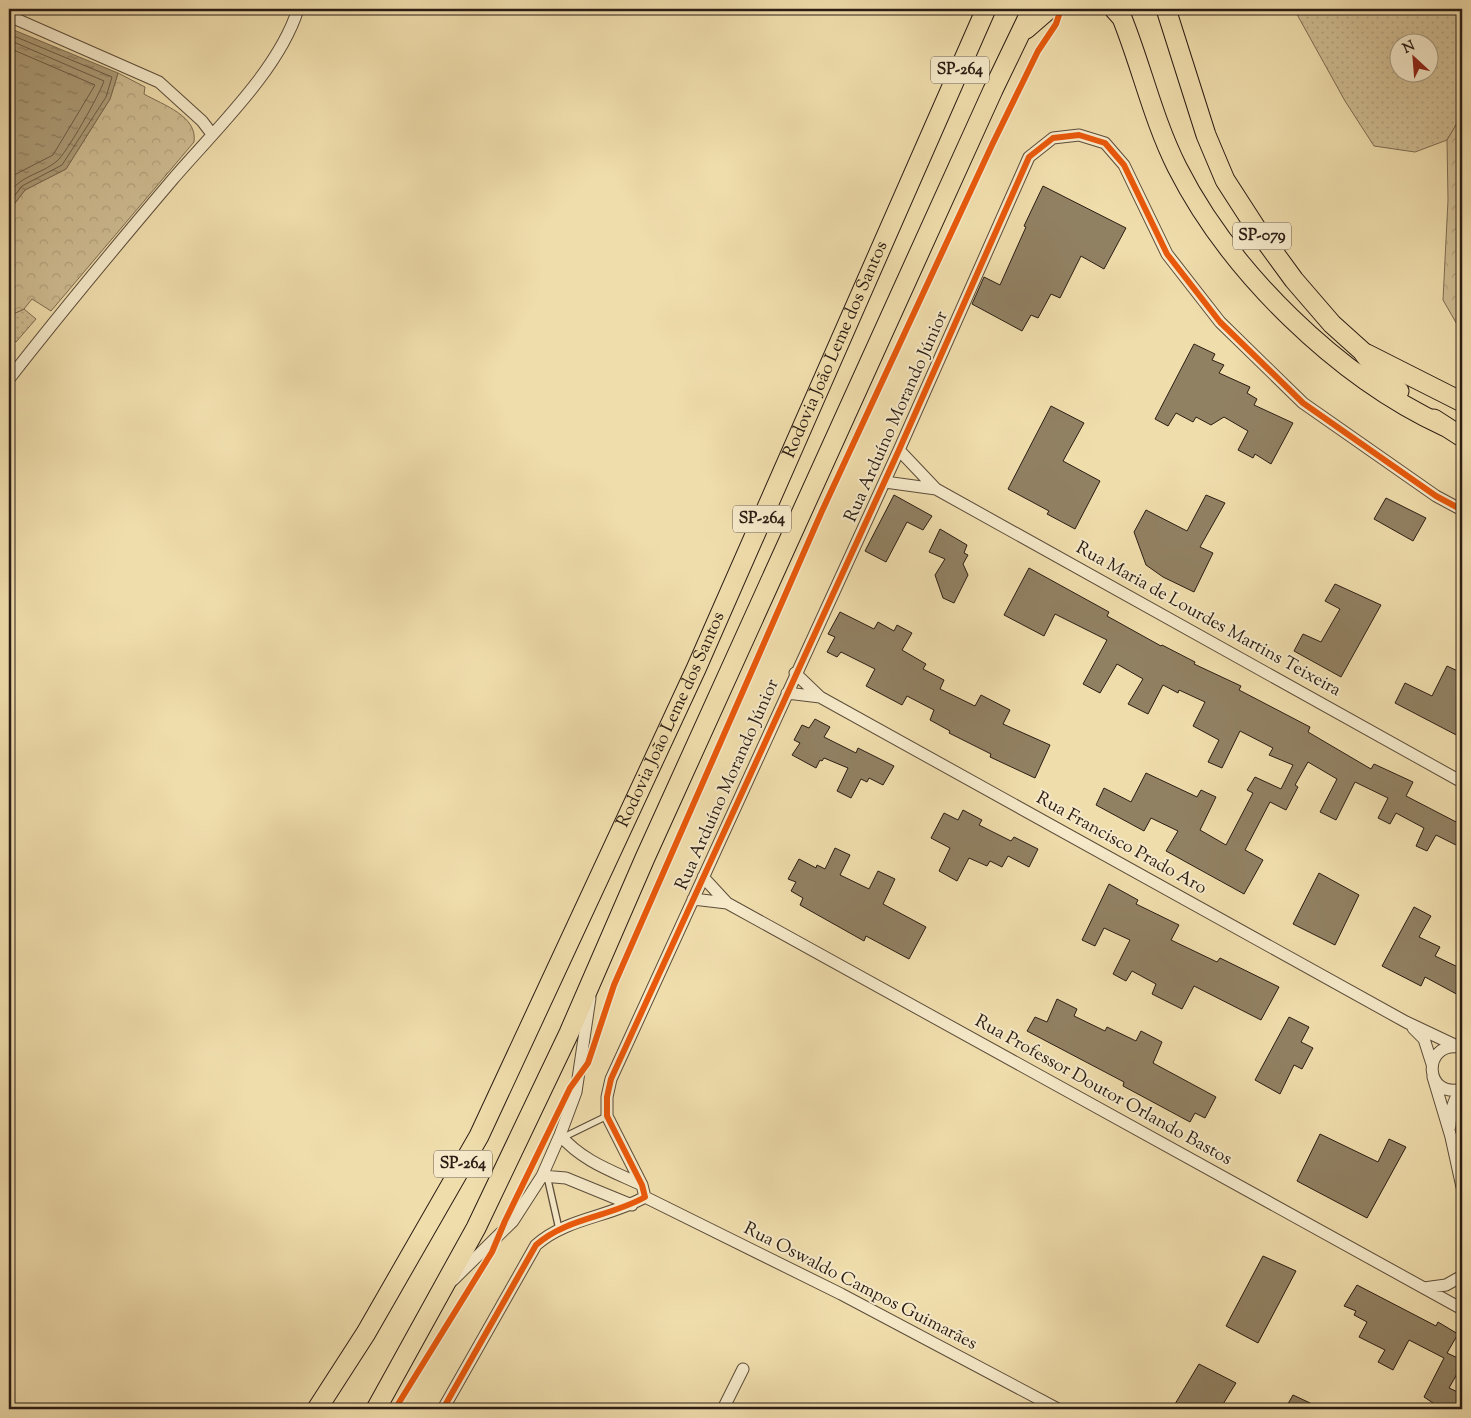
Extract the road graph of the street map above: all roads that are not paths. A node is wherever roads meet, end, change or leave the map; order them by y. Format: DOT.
graph roads {
  1 [pos="298,9"];
  2 [pos="986,9"];
  3 [pos="1032,9"];
  4 [pos="1050,9"];
  5 [pos="1114,9"];
  6 [pos="1166,9"];
  7 [pos="1180,9"];
  8 [pos="9,16"];
  9 [pos="1017,36"];
  10 [pos="1196,100"];
  11 [pos="212,134"];
  12 [pos="1362,351"];
  13 [pos="9,379"];
  14 [pos="1462,402"];
  15 [pos="1444,426"];
  16 [pos="1462,437"];
  17 [pos="899,450"];
  18 [pos="885,482"];
  19 [pos="936,489"];
  20 [pos="1462,510"];
  21 [pos="795,673"];
  22 [pos="787,692"];
  23 [pos="820,697"];
  24 [pos="1462,782"];
  25 [pos="703,877"];
  26 [pos="693,899"];
  27 [pos="727,903"];
  28 [pos="593,979"];
  29 [pos="1406,1022"];
  30 [pos="1461,1048"];
  31 [pos="1432,1064"];
  32 [pos="1433,1078"];
  33 [pos="1462,1090"];
  34 [pos="607,1116"];
  35 [pos="561,1136"];
  36 [pos="1451,1137"];
  37 [pos="545,1176"];
  38 [pos="642,1185"];
  39 [pos="1462,1187"];
  40 [pos="645,1197"];
  41 [pos="632,1205"];
  42 [pos="559,1229"];
  43 [pos="1462,1276"];
  44 [pos="1423,1288"];
  45 [pos="441,1292"];
  46 [pos="1462,1309"];
  47 [pos="743,1369"];
  48 [pos="1056,1408"];
  49 [pos="317,1409"];
  50 [pos="376,1409"];
  51 [pos="444,1409"];
  52 [pos="723,1409"];
  1 -- 11 [label="street"];
  2 -- 49 [label="main road, Rodovia João Leme dos Santos / SP-264"];
  3 -- 9 [label="main road, Rodovia João Leme dos Santos / SP-264"];
  4 -- 9 [label="main road"];
  5 -- 15 [label="main road"];
  6 -- 10 [label="main road, SP-079"];
  7 -- 10 [label="main road"];
  8 -- 11 [label="street"];
  9 -- 28 [label="main road, Rodovia João Leme dos Santos / SP-264"];
  10 -- 12 [label="main road, SP-079"];
  11 -- 13 [label="street"];
  12 -- 14 [label="main road, SP-079"];
  12 -- 15 [label="main road, SP-079"];
  15 -- 16 [label="main road, SP-079"];
  17 -- 18 [label="street, Rua Arduíno Morando Júnior"];
  17 -- 19 [label="street, Rua Maria de Lourdes Martins Teixeira"];
  17 -- 20 [label="street, Rua Arduíno Morando Júnior"];
  18 -- 19 [label="street, Rua Maria de Lourdes Martins Teixeira"];
  18 -- 21 [label="street, Rua Arduíno Morando Júnior"];
  19 -- 24 [label="street, Rua Maria de Lourdes Martins Teixeira"];
  21 -- 22 [label="street, Rua Arduíno Morando Júnior"];
  21 -- 23 [label="street, Rua Francisco Prado Aro"];
  22 -- 23 [label="street, Rua Francisco Prado Aro"];
  22 -- 25 [label="street, Rua Arduíno Morando Júnior"];
  23 -- 29 [label="street, Rua Francisco Prado Aro"];
  25 -- 26 [label="street, Rua Arduíno Morando Júnior"];
  25 -- 27 [label="street, Rua Professor Doutor Orlando Bastos"];
  26 -- 27 [label="street, Rua Professor Doutor Orlando Bastos"];
  26 -- 34 [label="street, Rua Arduíno Morando Júnior"];
  27 -- 44 [label="street, Rua Professor Doutor Orlando Bastos"];
  28 -- 35 [label="street"];
  28 -- 45 [label="main road, Rodovia João Leme dos Santos / SP-264"];
  29 -- 30 [label="street, Rua Francisco Prado Aro"];
  29 -- 31 [label="street, Rua Francisco Prado Aro"];
  30 -- 31 [label="street"];
  31 -- 32 [label="street, Rua Francisco Prado Aro"];
  32 -- 33 [label="street"];
  32 -- 36 [label="street, Rua Francisco Prado Aro"];
  33 -- 36 [label="street"];
  34 -- 35 [label="lane"];
  34 -- 38 [label="street, Rua Arduíno Morando Júnior"];
  35 -- 37 [label="street"];
  35 -- 38 [label="street"];
  36 -- 39 [label="street"];
  37 -- 41 [label="street"];
  37 -- 42 [label="lane"];
  37 -- 45 [label="street"];
  38 -- 40 [label="street, Rua Arduíno Morando Júnior"];
  40 -- 41 [label="street"];
  40 -- 48 [label="street, Rua Oswaldo Campos Guimarães"];
  41 -- 42 [label="street"];
  42 -- 51 [label="street"];
  43 -- 44 [label="street"];
  44 -- 46 [label="street, Rua Professor Doutor Orlando Bastos"];
  45 -- 50 [label="main road, Rodovia João Leme dos Santos / SP-264"];
  47 -- 52 [label="street"];
}
